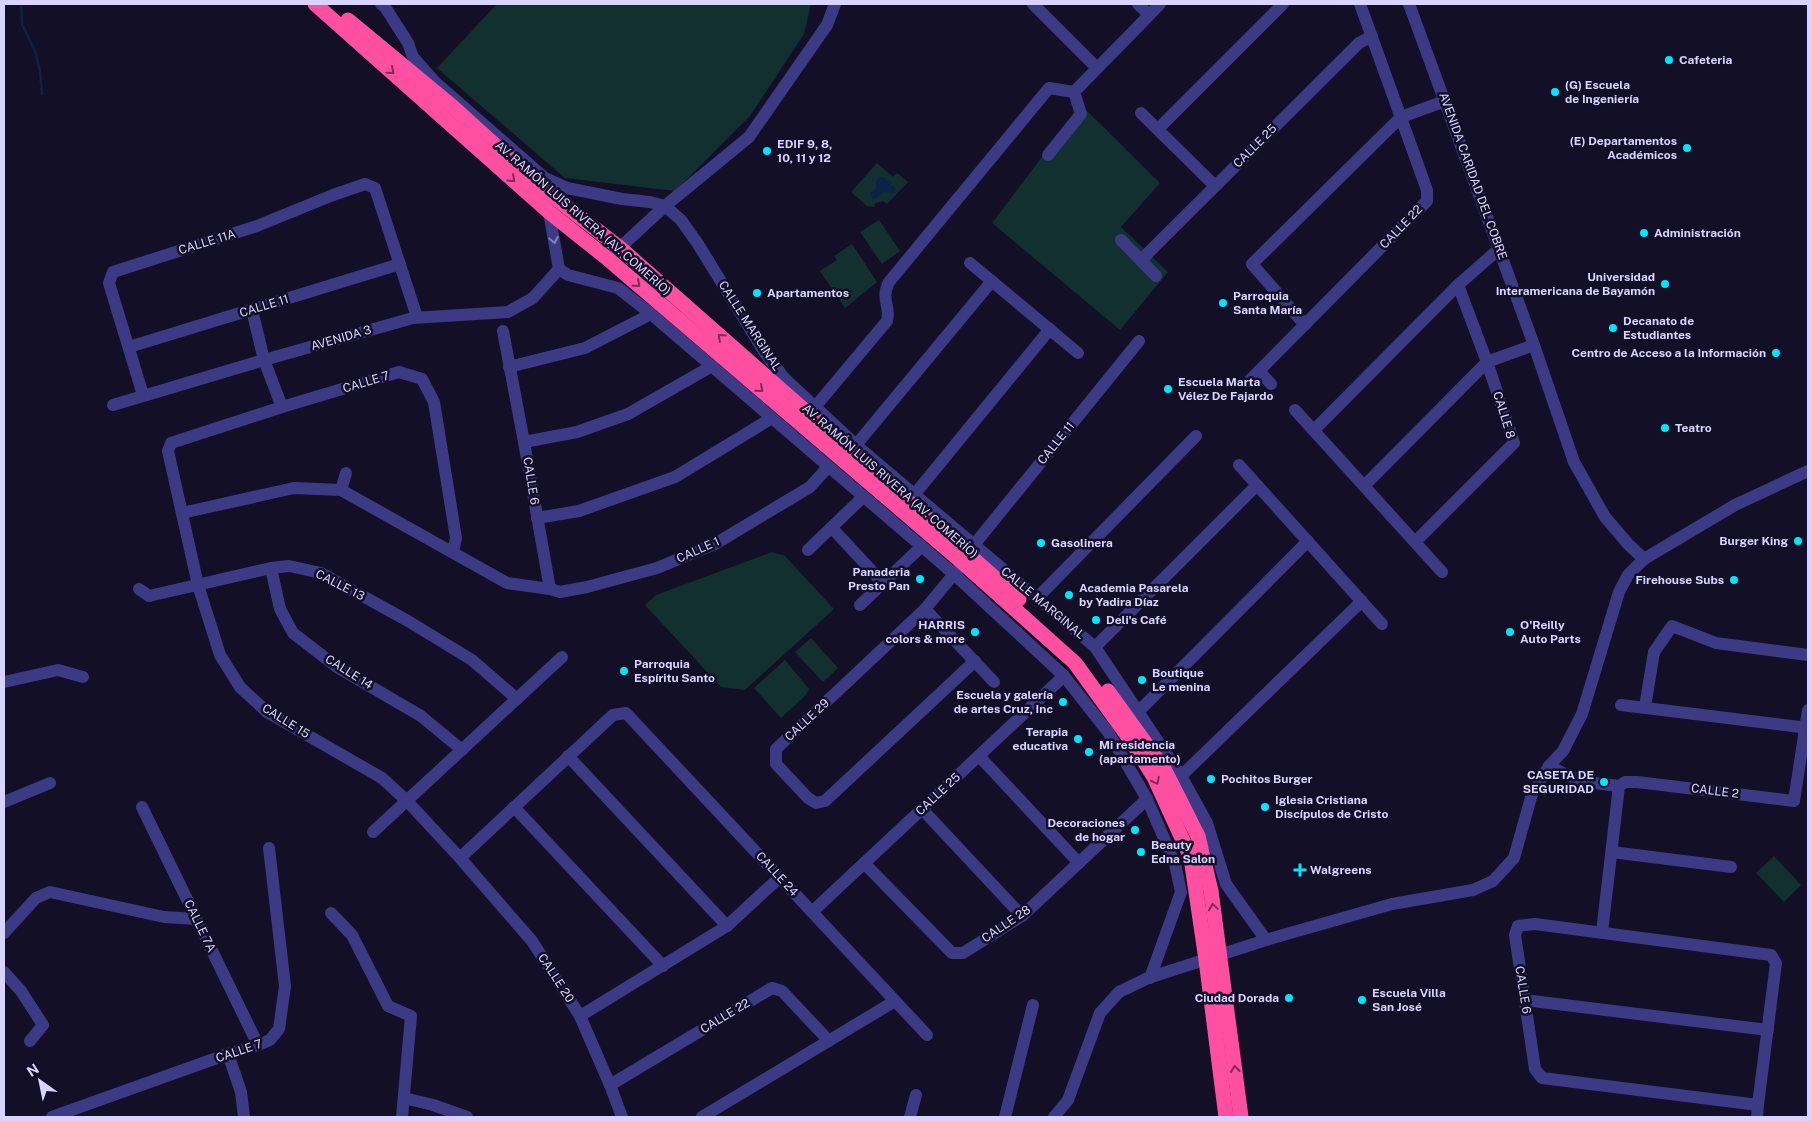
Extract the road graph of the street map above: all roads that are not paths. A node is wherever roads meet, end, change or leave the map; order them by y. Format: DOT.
graph roads {
  1 [pos="315,4"];
  2 [pos="330,4"];
  3 [pos="381,4"];
  4 [pos="834,4"];
  5 [pos="1033,4"];
  6 [pos="1138,4"];
  7 [pos="1160,4"];
  8 [pos="1283,4"];
  9 [pos="1360,4"];
  10 [pos="1409,4"];
  11 [pos="1149,15"];
  12 [pos="1372,36"];
  13 [pos="1097,68"];
  14 [pos="1074,92"];
  15 [pos="1445,101"];
  16 [pos="1141,113"];
  17 [pos="1401,118"];
  18 [pos="1158,129"];
  19 [pos="1048,155"];
  20 [pos="1215,186"];
  21 [pos="665,206"];
  22 [pos="548,212"];
  23 [pos="1121,240"];
  24 [pos="620,248"];
  25 [pos="1499,249"];
  26 [pos="608,259"];
  27 [pos="1141,260"];
  28 [pos="970,263"];
  29 [pos="400,264"];
  30 [pos="560,269"];
  31 [pos="1156,276"];
  32 [pos="992,281"];
  33 [pos="1458,285"];
  34 [pos="252,310"];
  35 [pos="652,314"];
  36 [pos="417,318"];
  37 [pos="1306,325"];
  38 [pos="1050,329"];
  39 [pos="503,331"];
  40 [pos="1139,341"];
  41 [pos="1534,345"];
  42 [pos="129,347"];
  43 [pos="1078,353"];
  44 [pos="264,360"];
  45 [pos="1487,362"];
  46 [pos="712,366"];
  47 [pos="509,367"];
  48 [pos="1271,384"];
  49 [pos="144,395"];
  50 [pos="113,405"];
  51 [pos="282,407"];
  52 [pos="815,407"];
  53 [pos="1295,410"];
  54 [pos="772,418"];
  55 [pos="1314,430"];
  56 [pos="1196,436"];
  57 [pos="524,442"];
  58 [pos="856,445"];
  59 [pos="1239,464"];
  60 [pos="828,468"];
  61 [pos="1808,471"];
  62 [pos="346,472"];
  63 [pos="173,474"];
  64 [pos="1257,485"];
  65 [pos="1365,485"];
  66 [pos="341,490"];
  67 [pos="914,495"];
  68 [pos="863,497"];
  69 [pos="182,513"];
  70 [pos="536,518"];
  71 [pos="832,528"];
  72 [pos="1308,541"];
  73 [pos="1415,542"];
  74 [pos="921,547"];
  75 [pos="808,550"];
  76 [pos="453,552"];
  77 [pos="965,559"];
  78 [pos="1644,559"];
  79 [pos="271,568"];
  80 [pos="1442,572"];
  81 [pos="884,583"];
  82 [pos="198,585"];
  83 [pos="139,589"];
  84 [pos="550,589"];
  85 [pos="1037,598"];
  86 [pos="1362,601"];
  87 [pos="860,605"];
  88 [pos="925,609"];
  89 [pos="1382,624"];
  90 [pos="1095,647"];
  91 [pos="1808,655"];
  92 [pos="562,657"];
  93 [pos="975,661"];
  94 [pos="1064,676"];
  95 [pos="83,677"];
  96 [pos="4,682"];
  97 [pos="994,682"];
  98 [pos="516,699"];
  99 [pos="1621,705"];
  100 [pos="1645,707"];
  101 [pos="1808,710"];
  102 [pos="1138,711"];
  103 [pos="1807,727"];
  104 [pos="462,750"];
  105 [pos="568,756"];
  106 [pos="979,756"];
  107 [pos="1549,766"];
  108 [pos="1181,776"];
  109 [pos="50,783"];
  110 [pos="1619,786"];
  111 [pos="1147,799"];
  112 [pos="407,801"];
  113 [pos="4,802"];
  114 [pos="142,807"];
  115 [pos="514,807"];
  116 [pos="922,809"];
  117 [pos="373,832"];
  118 [pos="269,848"];
  119 [pos="1612,852"];
  120 [pos="460,858"];
  121 [pos="864,863"];
  122 [pos="1078,863"];
  123 [pos="1723,870"];
  124 [pos="780,878"];
  125 [pos="812,912"];
  126 [pos="331,913"];
  127 [pos="1022,916"];
  128 [pos="196,919"];
  129 [pos="727,926"];
  130 [pos="1602,932"];
  131 [pos="4,933"];
  132 [pos="1266,940"];
  133 [pos="1213,957"];
  134 [pos="663,966"];
  135 [pos="4,972"];
  136 [pos="1150,978"];
  137 [pos="1524,1000"];
  138 [pos="895,1001"];
  139 [pos="1032,1005"];
  140 [pos="580,1016"];
  141 [pos="1768,1030"];
  142 [pos="927,1035"];
  143 [pos="30,1040"];
  144 [pos="829,1041"];
  145 [pos="258,1045"];
  146 [pos="228,1054"];
  147 [pos="610,1085"];
  148 [pos="916,1095"];
  149 [pos="404,1098"];
  150 [pos="1757,1111"];
  151 [pos="62,1116"];
  152 [pos="244,1117"];
  153 [pos="402,1117"];
  154 [pos="466,1117"];
  155 [pos="622,1117"];
  156 [pos="702,1117"];
  157 [pos="910,1117"];
  158 [pos="1005,1117"];
  159 [pos="1054,1117"];
  160 [pos="1226,1117"];
  161 [pos="1240,1117"];
  1 -- 22 [label="highway, AV. RAMÓN LUIS RIVERA (AV. COMERÍO), one-way"];
  2 -- 24 [label="highway, AV. RAMÓN LUIS RIVERA (AV. COMERÍO)"];
  3 -- 21 [label="street"];
  4 -- 21 [label="street"];
  5 -- 13 [label="street"];
  6 -- 11 [label="street"];
  7 -- 11 [label="street"];
  8 -- 18 [label="street"];
  9 -- 12 [label="street, CALLE 22"];
  10 -- 15 [label="street, AVENIDA CARIDAD DEL COBRE"];
  11 -- 13 [label="street"];
  12 -- 17 [label="street, CALLE 22"];
  12 -- 20 [label="street, CALLE 25"];
  13 -- 14 [label="street"];
  14 -- 19 [label="street"];
  14 -- 52 [label="street"];
  15 -- 17 [label="street"];
  15 -- 25 [label="street, AVENIDA CARIDAD DEL COBRE"];
  16 -- 18 [label="street"];
  17 -- 37 [label="street, CALLE 22"];
  17 -- 37 [label="street"];
  18 -- 20 [label="street"];
  20 -- 27 [label="street, CALLE 25"];
  21 -- 24 [label="street"];
  21 -- 52 [label="street, CALLE MARGINAL"];
  22 -- 26 [label="highway, AV. RAMÓN LUIS RIVERA (AV. COMERÍO)"];
  22 -- 30 [label="street, one-way"];
  23 -- 27 [label="street"];
  24 -- 26 [label="street"];
  77 -- 24 [label="highway, AV. RAMÓN LUIS RIVERA (AV. COMERÍO), one-way"];
  25 -- 33 [label="street"];
  25 -- 41 [label="street, AVENIDA CARIDAD DEL COBRE"];
  26 -- 77 [label="highway, AV. RAMÓN LUIS RIVERA (AV. COMERÍO), one-way"];
  27 -- 31 [label="street"];
  28 -- 32 [label="street"];
  29 -- 34 [label="street, CALLE 11"];
  29 -- 36 [label="street"];
  29 -- 42 [label="street, CALLE 11A"];
  30 -- 35 [label="street, CALLE MARGINAL"];
  30 -- 36 [label="street, AVENIDA 3"];
  32 -- 38 [label="street"];
  32 -- 58 [label="street"];
  33 -- 45 [label="street, CALLE 8"];
  33 -- 55 [label="street"];
  34 -- 42 [label="street, CALLE 11"];
  34 -- 44 [label="street"];
  35 -- 46 [label="street, CALLE MARGINAL"];
  35 -- 47 [label="street"];
  36 -- 44 [label="street, AVENIDA 3"];
  37 -- 48 [label="street, CALLE 22"];
  38 -- 43 [label="street"];
  38 -- 67 [label="street"];
  39 -- 47 [label="street, CALLE 6"];
  40 -- 77 [label="street, CALLE 11"];
  41 -- 45 [label="street"];
  41 -- 78 [label="street, AVENIDA CARIDAD DEL COBRE"];
  42 -- 49 [label="street"];
  44 -- 49 [label="street, AVENIDA 3"];
  44 -- 51 [label="street"];
  45 -- 65 [label="street"];
  45 -- 73 [label="street, CALLE 8"];
  46 -- 54 [label="street, CALLE MARGINAL"];
  46 -- 57 [label="street"];
  47 -- 57 [label="street, CALLE 6"];
  49 -- 50 [label="street, AVENIDA 3"];
  51 -- 63 [label="street, CALLE 7"];
  51 -- 76 [label="street, CALLE 7"];
  52 -- 58 [label="street, CALLE MARGINAL"];
  53 -- 55 [label="street"];
  54 -- 60 [label="street, CALLE MARGINAL"];
  54 -- 70 [label="street"];
  55 -- 65 [label="street"];
  56 -- 85 [label="street"];
  57 -- 70 [label="street, CALLE 6"];
  58 -- 67 [label="street, CALLE MARGINAL"];
  59 -- 64 [label="street"];
  60 -- 68 [label="street, CALLE MARGINAL"];
  60 -- 84 [label="street, CALLE 1"];
  61 -- 78 [label="street"];
  62 -- 66 [label="street"];
  63 -- 69 [label="street, CALLE 15"];
  64 -- 72 [label="street"];
  64 -- 90 [label="street"];
  65 -- 73 [label="street"];
  66 -- 69 [label="street"];
  66 -- 76 [label="street"];
  67 -- 77 [label="street, CALLE MARGINAL"];
  68 -- 71 [label="street"];
  68 -- 74 [label="street, CALLE MARGINAL"];
  69 -- 82 [label="street, CALLE 15"];
  70 -- 84 [label="street, CALLE 6"];
  71 -- 75 [label="street"];
  71 -- 81 [label="street"];
  72 -- 86 [label="street"];
  72 -- 102 [label="street"];
  73 -- 80 [label="street"];
  74 -- 77 [label="street, CALLE MARGINAL"];
  74 -- 81 [label="street"];
  76 -- 84 [label="street"];
  77 -- 85 [label="street, CALLE MARGINAL"];
  77 -- 88 [label="street, CALLE 29"];
  77 -- 94 [label="street, CALLE MARGINAL"];
  77 -- 133 [label="highway, AV. RAMÓN LUIS RIVERA (AV. COMERÍO)"];
  78 -- 107 [label="street"];
  79 -- 82 [label="street, CALLE 13"];
  79 -- 98 [label="street, CALLE 13"];
  79 -- 104 [label="street, CALLE 14"];
  81 -- 87 [label="street"];
  82 -- 83 [label="street, CALLE 13"];
  82 -- 112 [label="street, CALLE 15"];
  85 -- 90 [label="street, CALLE MARGINAL"];
  86 -- 89 [label="street"];
  86 -- 108 [label="street"];
  88 -- 93 [label="street"];
  88 -- 93 [label="street, CALLE 29"];
  90 -- 102 [label="street, CALLE MARGINAL"];
  91 -- 100 [label="street"];
  92 -- 98 [label="street"];
  93 -- 97 [label="street"];
  94 -- 106 [label="street, CALLE 25"];
  94 -- 111 [label="street, CALLE MARGINAL"];
  95 -- 96 [label="street"];
  98 -- 104 [label="street"];
  99 -- 100 [label="street"];
  100 -- 103 [label="street"];
  101 -- 103 [label="street, CALLE 2"];
  102 -- 108 [label="street, CALLE MARGINAL"];
  103 -- 110 [label="street, CALLE 2"];
  104 -- 112 [label="street"];
  105 -- 115 [label="street"];
  105 -- 124 [label="street, CALLE 24"];
  105 -- 129 [label="street"];
  106 -- 116 [label="street, CALLE 25"];
  106 -- 122 [label="street"];
  107 -- 110 [label="street, CALLE 2"];
  107 -- 132 [label="street"];
  108 -- 132 [label="street, CALLE MARGINAL"];
  109 -- 113 [label="street"];
  110 -- 119 [label="street"];
  111 -- 122 [label="street, CALLE 28"];
  111 -- 136 [label="street, CALLE MARGINAL"];
  112 -- 117 [label="street"];
  112 -- 120 [label="street, CALLE 15"];
  114 -- 128 [label="street, CALLE 7A"];
  115 -- 120 [label="street"];
  115 -- 134 [label="street"];
  116 -- 121 [label="street, CALLE 25"];
  116 -- 127 [label="street"];
  118 -- 145 [label="street, CALLE 7"];
  119 -- 123 [label="street"];
  119 -- 130 [label="street"];
  120 -- 140 [label="street, CALLE 20"];
  121 -- 125 [label="street, CALLE 25"];
  121 -- 127 [label="street, CALLE 28"];
  122 -- 127 [label="street, CALLE 28"];
  124 -- 125 [label="street, CALLE 24"];
  124 -- 129 [label="street"];
  125 -- 138 [label="street, CALLE 24"];
  126 -- 149 [label="street"];
  128 -- 131 [label="street"];
  128 -- 145 [label="street, CALLE 7A"];
  129 -- 134 [label="street"];
  130 -- 137 [label="street, CALLE 6"];
  130 -- 141 [label="street, CALLE 6"];
  132 -- 133 [label="street"];
  133 -- 136 [label="street"];
  133 -- 160 [label="highway, AV. RAMÓN LUIS RIVERA (AV. COMERÍO)"];
  161 -- 133 [label="highway, AV. RAMÓN LUIS RIVERA (AV. COMERÍO), one-way"];
  134 -- 140 [label="street"];
  135 -- 143 [label="street"];
  136 -- 159 [label="street"];
  137 -- 141 [label="street"];
  137 -- 150 [label="street, CALLE 6"];
  138 -- 142 [label="street, CALLE 24"];
  138 -- 144 [label="street"];
  139 -- 158 [label="street"];
  140 -- 147 [label="street, CALLE 20"];
  141 -- 150 [label="street"];
  144 -- 147 [label="street, CALLE 22"];
  144 -- 156 [label="street"];
  145 -- 146 [label="street, CALLE 7"];
  146 -- 151 [label="street, CALLE 7"];
  146 -- 152 [label="street"];
  147 -- 155 [label="street, CALLE 20"];
  148 -- 157 [label="street"];
  149 -- 153 [label="street"];
  149 -- 154 [label="street"];
}
